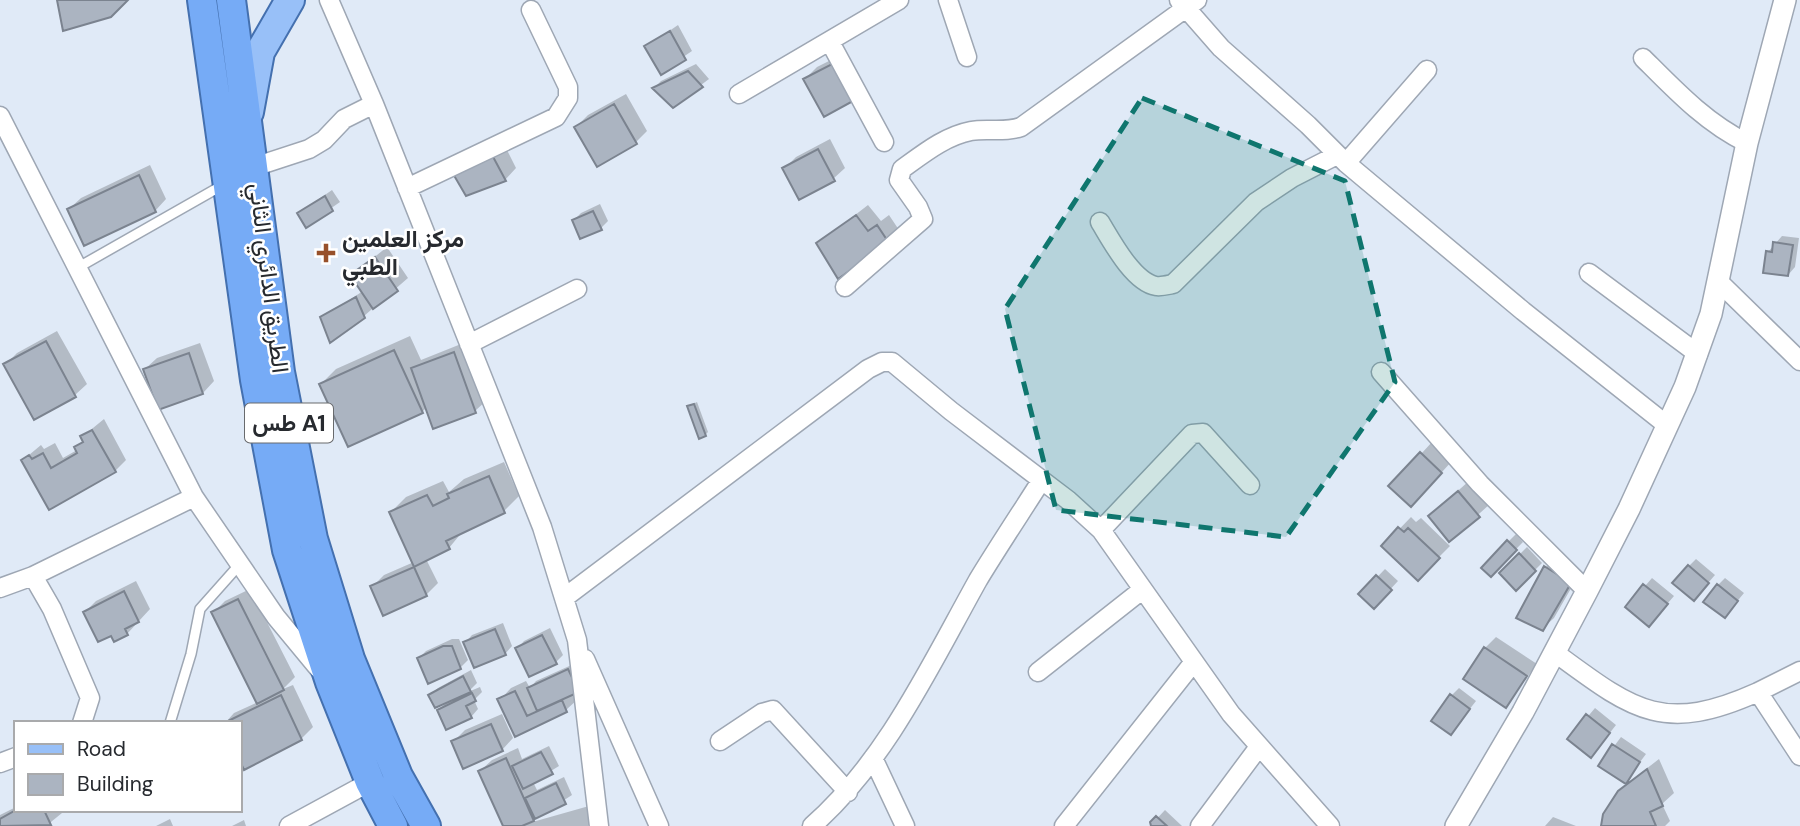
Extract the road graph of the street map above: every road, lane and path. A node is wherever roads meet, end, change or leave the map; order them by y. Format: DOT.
graph roads {
  1 [pos="202,0"];
  2 [pos="231,0"];
  3 [pos="290,0"];
  4 [pos="329,0"];
  5 [pos="899,0"];
  6 [pos="948,0"];
  7 [pos="1784,0"];
  8 [pos="1187,3"];
  9 [pos="531,10"];
  10 [pos="830,42"];
  11 [pos="967,57"];
  12 [pos="1643,58"];
  13 [pos="1427,70"];
  14 [pos="739,94"];
  15 [pos="374,104"];
  16 [pos="0,116"];
  17 [pos="248,119"];
  18 [pos="884,142"];
  19 [pos="1747,144"];
  20 [pos="1341,159"];
  21 [pos="254,167"];
  22 [pos="228,183"];
  23 [pos="407,188"];
  24 [pos="1100,222"];
  25 [pos="77,268"];
  26 [pos="1590,273"];
  27 [pos="1718,281"];
  28 [pos="845,287"];
  29 [pos="577,289"];
  30 [pos="469,344"];
  31 [pos="1698,354"];
  32 [pos="1800,361"];
  33 [pos="1381,372"];
  34 [pos="1668,426"];
  35 [pos="1041,481"];
  36 [pos="1250,485"];
  37 [pos="194,497"];
  38 [pos="1101,530"];
  39 [pos="240,564"];
  40 [pos="33,576"];
  41 [pos="0,588"];
  42 [pos="1142,590"];
  43 [pos="1587,591"];
  44 [pos="564,598"];
  45 [pos="577,639"];
  46 [pos="1554,652"];
  47 [pos="1193,663"];
  48 [pos="1800,671"];
  49 [pos="1038,672"];
  50 [pos="330,682"];
  51 [pos="1758,692"];
  52 [pos="83,721"];
  53 [pos="171,721"];
  54 [pos="720,741"];
  55 [pos="1258,748"];
  56 [pos="1800,756"];
  57 [pos="873,758"];
  58 [pos="370,782"];
  59 [pos="848,792"];
  60 [pos="1322,823"];
  61 [pos="289,826"];
  62 [pos="393,826"];
  63 [pos="426,826"];
  64 [pos="599,826"];
  65 [pos="659,826"];
  66 [pos="811,826"];
  67 [pos="905,826"];
  68 [pos="1064,826"];
  69 [pos="1200,826"];
  70 [pos="1456,826"];
  1 -- 22 [label="highway, الطريق الدائري الثاني / طس A1"];
  2 -- 17 [label="highway, الطريق الدائري الثاني / طس A1"];
  3 -- 17 [label="main road"];
  4 -- 15 [label="street"];
  5 -- 10 [label="street"];
  6 -- 11 [label="street"];
  7 -- 19 [label="street"];
  8 -- 20 [label="street"];
  8 -- 28 [label="street"];
  9 -- 23 [label="street"];
  10 -- 14 [label="street"];
  10 -- 18 [label="street"];
  12 -- 19 [label="street"];
  13 -- 20 [label="street"];
  15 -- 21 [label="street"];
  15 -- 23 [label="street"];
  16 -- 25 [label="street"];
  17 -- 21 [label="highway, الطريق الدائري الثاني / طس A1"];
  19 -- 27 [label="street"];
  20 -- 24 [label="street"];
  20 -- 34 [label="street"];
  21 -- 63 [label="highway, الطريق الدائري الثاني / طس A1"];
  22 -- 25 [label="lane"];
  22 -- 50 [label="highway, الطريق الدائري الثاني / طس A1"];
  23 -- 30 [label="street"];
  25 -- 37 [label="street"];
  26 -- 31 [label="street"];
  27 -- 31 [label="street"];
  27 -- 32 [label="street"];
  29 -- 30 [label="street"];
  30 -- 44 [label="street"];
  31 -- 34 [label="street"];
  33 -- 43 [label="street"];
  34 -- 43 [label="street"];
  35 -- 38 [label="street"];
  35 -- 44 [label="street"];
  35 -- 57 [label="street"];
  36 -- 38 [label="street"];
  37 -- 39 [label="street"];
  37 -- 40 [label="street"];
  38 -- 42 [label="street"];
  39 -- 50 [label="street"];
  39 -- 53 [label="lane"];
  40 -- 41 [label="street"];
  40 -- 52 [label="street"];
  42 -- 47 [label="street"];
  42 -- 49 [label="street"];
  43 -- 46 [label="street"];
  44 -- 45 [label="street"];
  45 -- 64 [label="street"];
  45 -- 65 [label="street"];
  46 -- 51 [label="street"];
  46 -- 70 [label="street"];
  47 -- 55 [label="street"];
  47 -- 68 [label="street"];
  48 -- 51 [label="street"];
  50 -- 58 [label="highway, الطريق الدائري الثاني / طس A1"];
  51 -- 56 [label="street"];
  54 -- 59 [label="street"];
  55 -- 60 [label="street"];
  55 -- 69 [label="street"];
  57 -- 59 [label="street"];
  57 -- 67 [label="street"];
  58 -- 61 [label="street"];
  58 -- 62 [label="highway, الطريق الدائري الثاني / طس A1"];
  59 -- 66 [label="street"];
}
